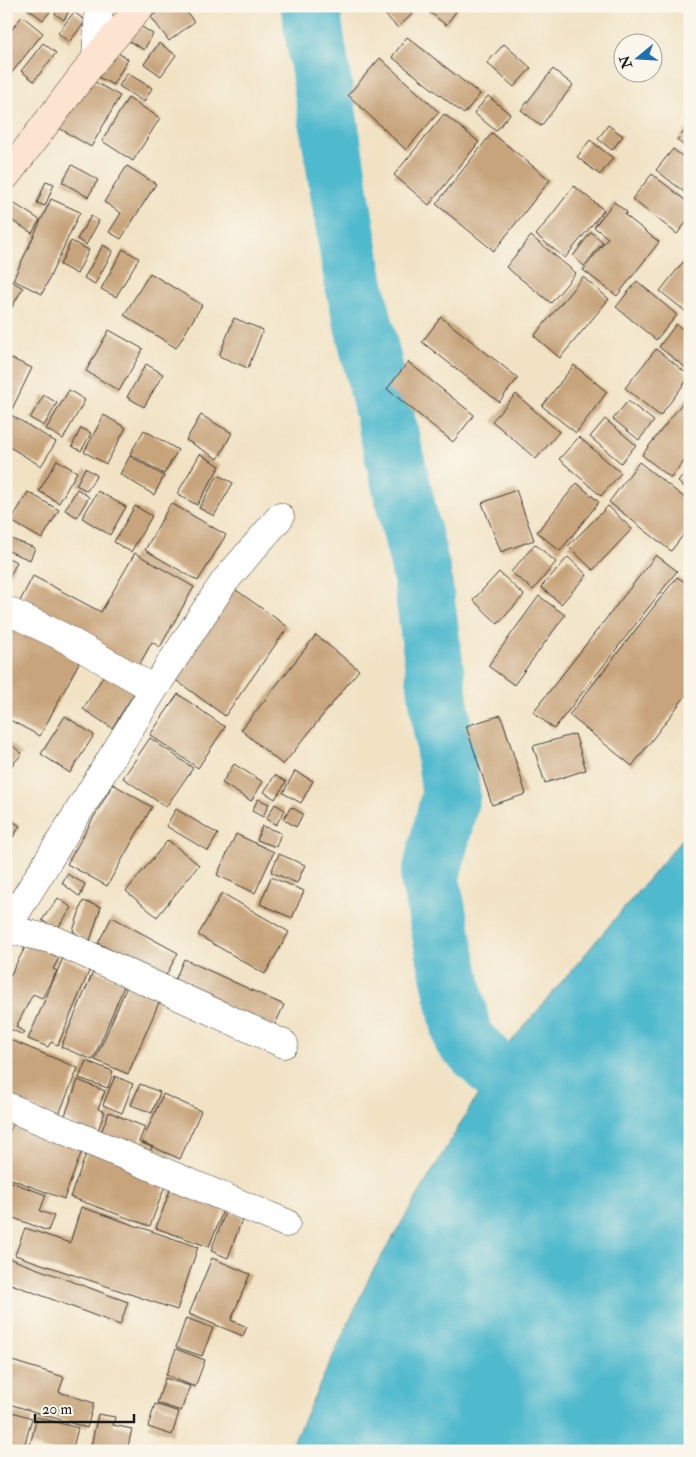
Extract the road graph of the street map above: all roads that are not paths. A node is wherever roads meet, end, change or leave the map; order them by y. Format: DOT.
graph roads {
  1 [pos="99,6"];
  2 [pos="141,6"];
  3 [pos="96,58"];
  4 [pos="6,176"];
  5 [pos="280,516"];
  6 [pos="6,610"];
  7 [pos="154,689"];
  8 [pos="6,929"];
  9 [pos="284,1044"];
  10 [pos="6,1106"];
  11 [pos="286,1224"];
  1 -- 3 [label="street"];
  2 -- 3 [label="street"];
  3 -- 4 [label="street"];
  5 -- 7 [label="street"];
  6 -- 7 [label="street"];
  7 -- 8 [label="street"];
  8 -- 9 [label="street"];
  10 -- 11 [label="street"];
}
